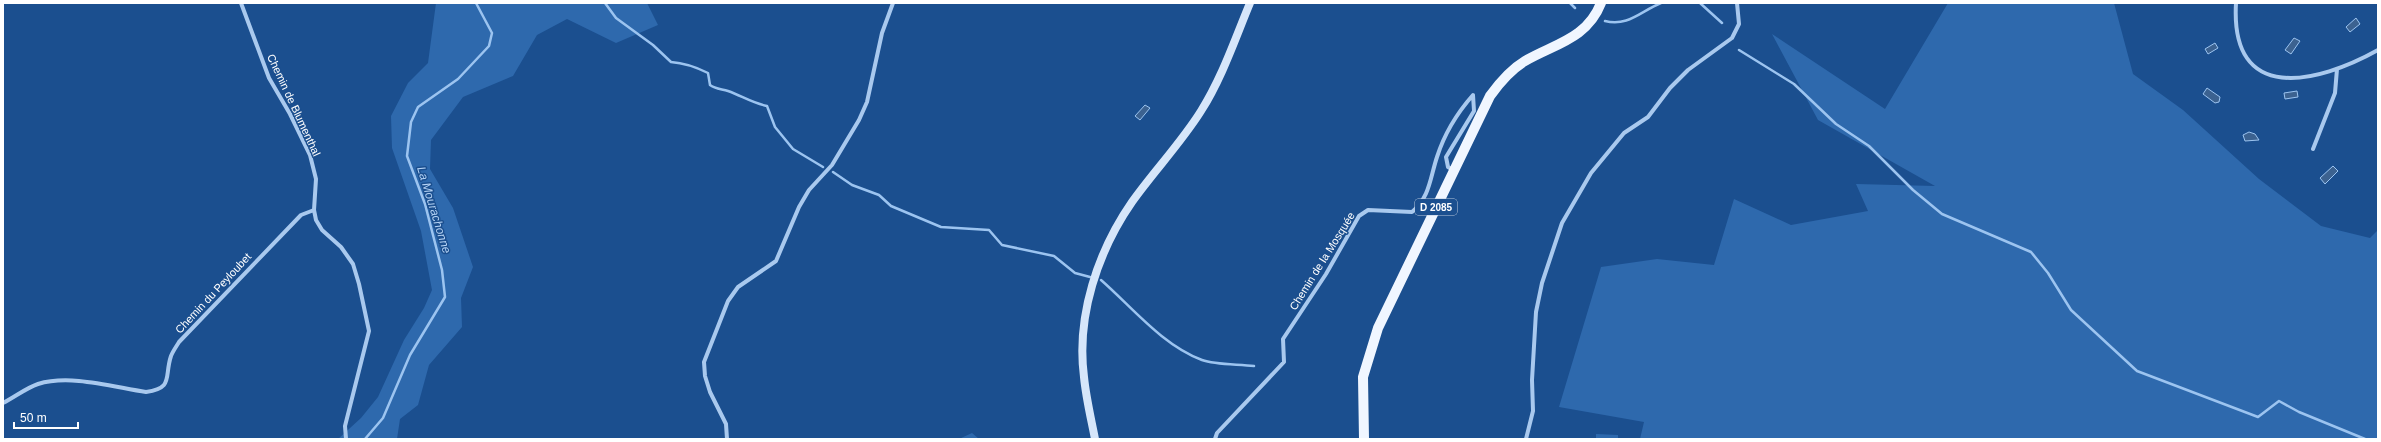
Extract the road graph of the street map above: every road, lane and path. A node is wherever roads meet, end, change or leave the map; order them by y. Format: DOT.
graph roads {
  1 [pos="240,3"];
  2 [pos="893,3"];
  3 [pos="1250,3"];
  4 [pos="1594,3"];
  5 [pos="1601,3"];
  6 [pos="1737,3"];
  7 [pos="2236,3"];
  8 [pos="1588,24"];
  9 [pos="2378,50"];
  10 [pos="2337,69"];
  11 [pos="2313,149"];
  12 [pos="1454,170"];
  13 [pos="314,210"];
  14 [pos="3,403"];
  15 [pos="346,439"];
  16 [pos="727,439"];
  17 [pos="1095,439"];
  18 [pos="1215,439"];
  19 [pos="1364,439"];
  20 [pos="1526,439"];
  1 -- 13 [label="street, Chemin de Blumenthal"];
  2 -- 16 [label="street"];
  3 -- 17 [label="main road"];
  4 -- 8 [label="main road"];
  5 -- 8 [label="main road, D 2085"];
  6 -- 20 [label="street"];
  7 -- 10 [label="street"];
  8 -- 12 [label="main road, D 2085"];
  9 -- 10 [label="street"];
  10 -- 11 [label="street"];
  12 -- 18 [label="street, Chemin de la Mosquée"];
  12 -- 19 [label="main road, D 2085"];
  13 -- 14 [label="street, Chemin du Peyloubet"];
  13 -- 15 [label="street, Chemin de Blumenthal"];
}
